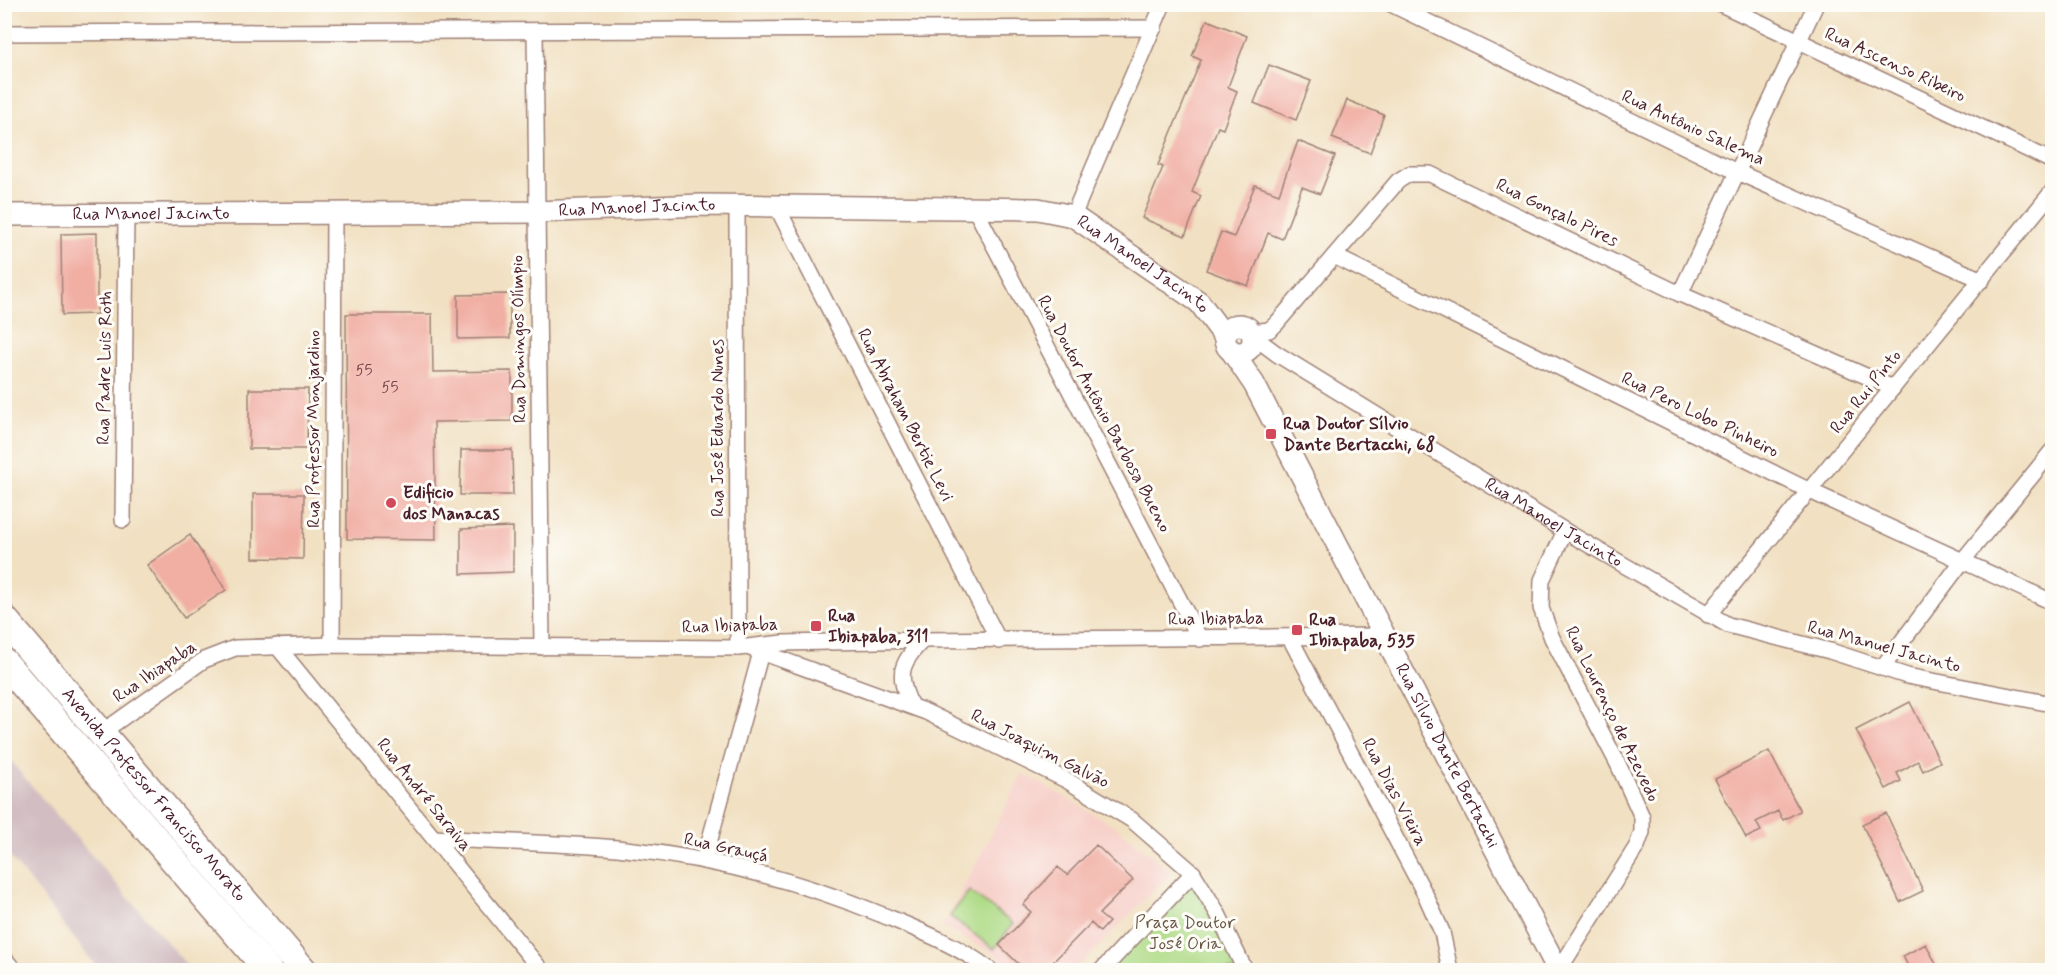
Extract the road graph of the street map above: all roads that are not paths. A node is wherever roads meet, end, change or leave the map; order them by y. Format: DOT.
graph roads {
  1 [pos="1163,4"];
  2 [pos="1391,4"];
  3 [pos="1721,4"];
  4 [pos="1816,4"];
  5 [pos="1154,27"];
  6 [pos="535,31"];
  7 [pos="4,33"];
  8 [pos="1799,41"];
  9 [pos="2052,161"];
  10 [pos="1737,172"];
  11 [pos="2052,192"];
  12 [pos="737,207"];
  13 [pos="777,207"];
  14 [pos="974,207"];
  15 [pos="537,212"];
  16 [pos="334,213"];
  17 [pos="4,215"];
  18 [pos="126,216"];
  19 [pos="1073,216"];
  20 [pos="1334,256"];
  21 [pos="1982,280"];
  22 [pos="1680,294"];
  23 [pos="1244,341"];
  24 [pos="1893,388"];
  25 [pos="2052,451"];
  26 [pos="1810,491"];
  27 [pos="123,520"];
  28 [pos="1565,531"];
  29 [pos="1964,559"];
  30 [pos="2052,602"];
  31 [pos="1708,615"];
  32 [pos="4,619"];
  33 [pos="1386,636"];
  34 [pos="1290,638"];
  35 [pos="1200,639"];
  36 [pos="922,640"];
  37 [pos="999,641"];
  38 [pos="332,645"];
  39 [pos="276,646"];
  40 [pos="542,647"];
  41 [pos="753,648"];
  42 [pos="4,662"];
  43 [pos="1881,668"];
  44 [pos="2052,705"];
  45 [pos="911,706"];
  46 [pos="101,733"];
  47 [pos="435,838"];
  48 [pos="704,861"];
  49 [pos="1193,873"];
  50 [pos="4,958"];
  51 [pos="14,970"];
  52 [pos="268,970"];
  53 [pos="303,970"];
  54 [pos="541,970"];
  55 [pos="990,970"];
  56 [pos="1102,970"];
  57 [pos="1245,970"];
  58 [pos="1450,970"];
  59 [pos="1559,970"];
  1 -- 5 [label="street"];
  2 -- 10 [label="street, Rua Antônio Salema"];
  3 -- 8 [label="street, Rua Ascenso Ribeiro"];
  4 -- 8 [label="street"];
  5 -- 6 [label="street"];
  5 -- 19 [label="street"];
  6 -- 7 [label="street"];
  6 -- 15 [label="street, Rua Domingos Olímpio"];
  8 -- 9 [label="street, Rua Ascenso Ribeiro"];
  8 -- 10 [label="street"];
  10 -- 21 [label="street, Rua Antônio Salema"];
  10 -- 22 [label="street"];
  11 -- 21 [label="street, Rua Rui Pinto"];
  12 -- 13 [label="street, Rua Manoel Jacinto"];
  12 -- 15 [label="street, Rua Manoel Jacinto"];
  12 -- 41 [label="street, Rua José Eduardo Nunes"];
  13 -- 14 [label="street, Rua Manoel Jacinto"];
  13 -- 37 [label="street, Rua Abraham Bertie Levi"];
  14 -- 19 [label="street, Rua Manoel Jacinto"];
  14 -- 35 [label="street, Rua Doutor Antônio Barbosa Bueno"];
  15 -- 16 [label="street, Rua Manoel Jacinto"];
  15 -- 40 [label="street, Rua Domingos Olímpio"];
  16 -- 18 [label="street, Rua Manoel Jacinto"];
  16 -- 38 [label="street, Rua Professor Monjardino"];
  17 -- 18 [label="street, Rua Manoel Jacinto"];
  18 -- 27 [label="street, Rua Padre Luis Roth"];
  19 -- 23 [label="street, Rua Manoel Jacinto"];
  20 -- 22 [label="street, Rua Gonçalo Pires"];
  20 -- 23 [label="street, Rua Gonçalo Pires"];
  20 -- 26 [label="street, Rua Pero Lobo Pinheiro"];
  21 -- 24 [label="street, Rua Rui Pinto"];
  22 -- 24 [label="street, Rua Gonçalo Pires"];
  23 -- 28 [label="street, Rua Manoel Jacinto"];
  23 -- 33 [label="street, Rua Sílvio Dante Bertacchi"];
  24 -- 26 [label="street, Rua Rui Pinto"];
  25 -- 29 [label="street"];
  26 -- 29 [label="street, Rua Pero Lobo Pinheiro"];
  26 -- 31 [label="street, Rua Rui Pinto"];
  28 -- 31 [label="street, Rua Manoel Jacinto"];
  28 -- 59 [label="street, Rua Lourenço de Azevedo"];
  29 -- 30 [label="street, Rua Pero Lobo Pinheiro"];
  29 -- 43 [label="street"];
  31 -- 43 [label="street, Rua Manuel Jacinto"];
  32 -- 46 [label="highway, Avenida Professor Francisco Morato"];
  33 -- 34 [label="street, Rua Ibiapaba"];
  33 -- 59 [label="street, Rua Sílvio Dante Bertacchi"];
  34 -- 35 [label="street, Rua Ibiapaba"];
  34 -- 58 [label="street, Rua Dias Vieira"];
  35 -- 37 [label="street, Rua Ibiapaba"];
  36 -- 37 [label="street, Rua Ibiapaba"];
  36 -- 41 [label="street, Rua Ibiapaba"];
  36 -- 45 [label="street"];
  38 -- 39 [label="street, Rua Ibiapaba"];
  38 -- 40 [label="street, Rua Ibiapaba"];
  39 -- 46 [label="street, Rua Ibiapaba"];
  39 -- 47 [label="street, Rua André Saraiva"];
  40 -- 41 [label="street, Rua Ibiapaba"];
  41 -- 45 [label="street, Rua Joaquim Galvão"];
  41 -- 48 [label="street, Rua José Eduardo Nunes"];
  42 -- 52 [label="highway, Avenida Professor Francisco Morato"];
  43 -- 44 [label="street, Rua Manuel Jacinto"];
  45 -- 49 [label="street, Rua Joaquim Galvão"];
  46 -- 53 [label="highway, Avenida Professor Francisco Morato"];
  47 -- 48 [label="street, Rua Grauçá"];
  47 -- 54 [label="street, Rua André Saraiva"];
  48 -- 55 [label="street, Rua Grauçá"];
  49 -- 56 [label="street"];
  49 -- 57 [label="street, Rua Joaquim Galvão"];
  50 -- 51 [label="street"];
}
